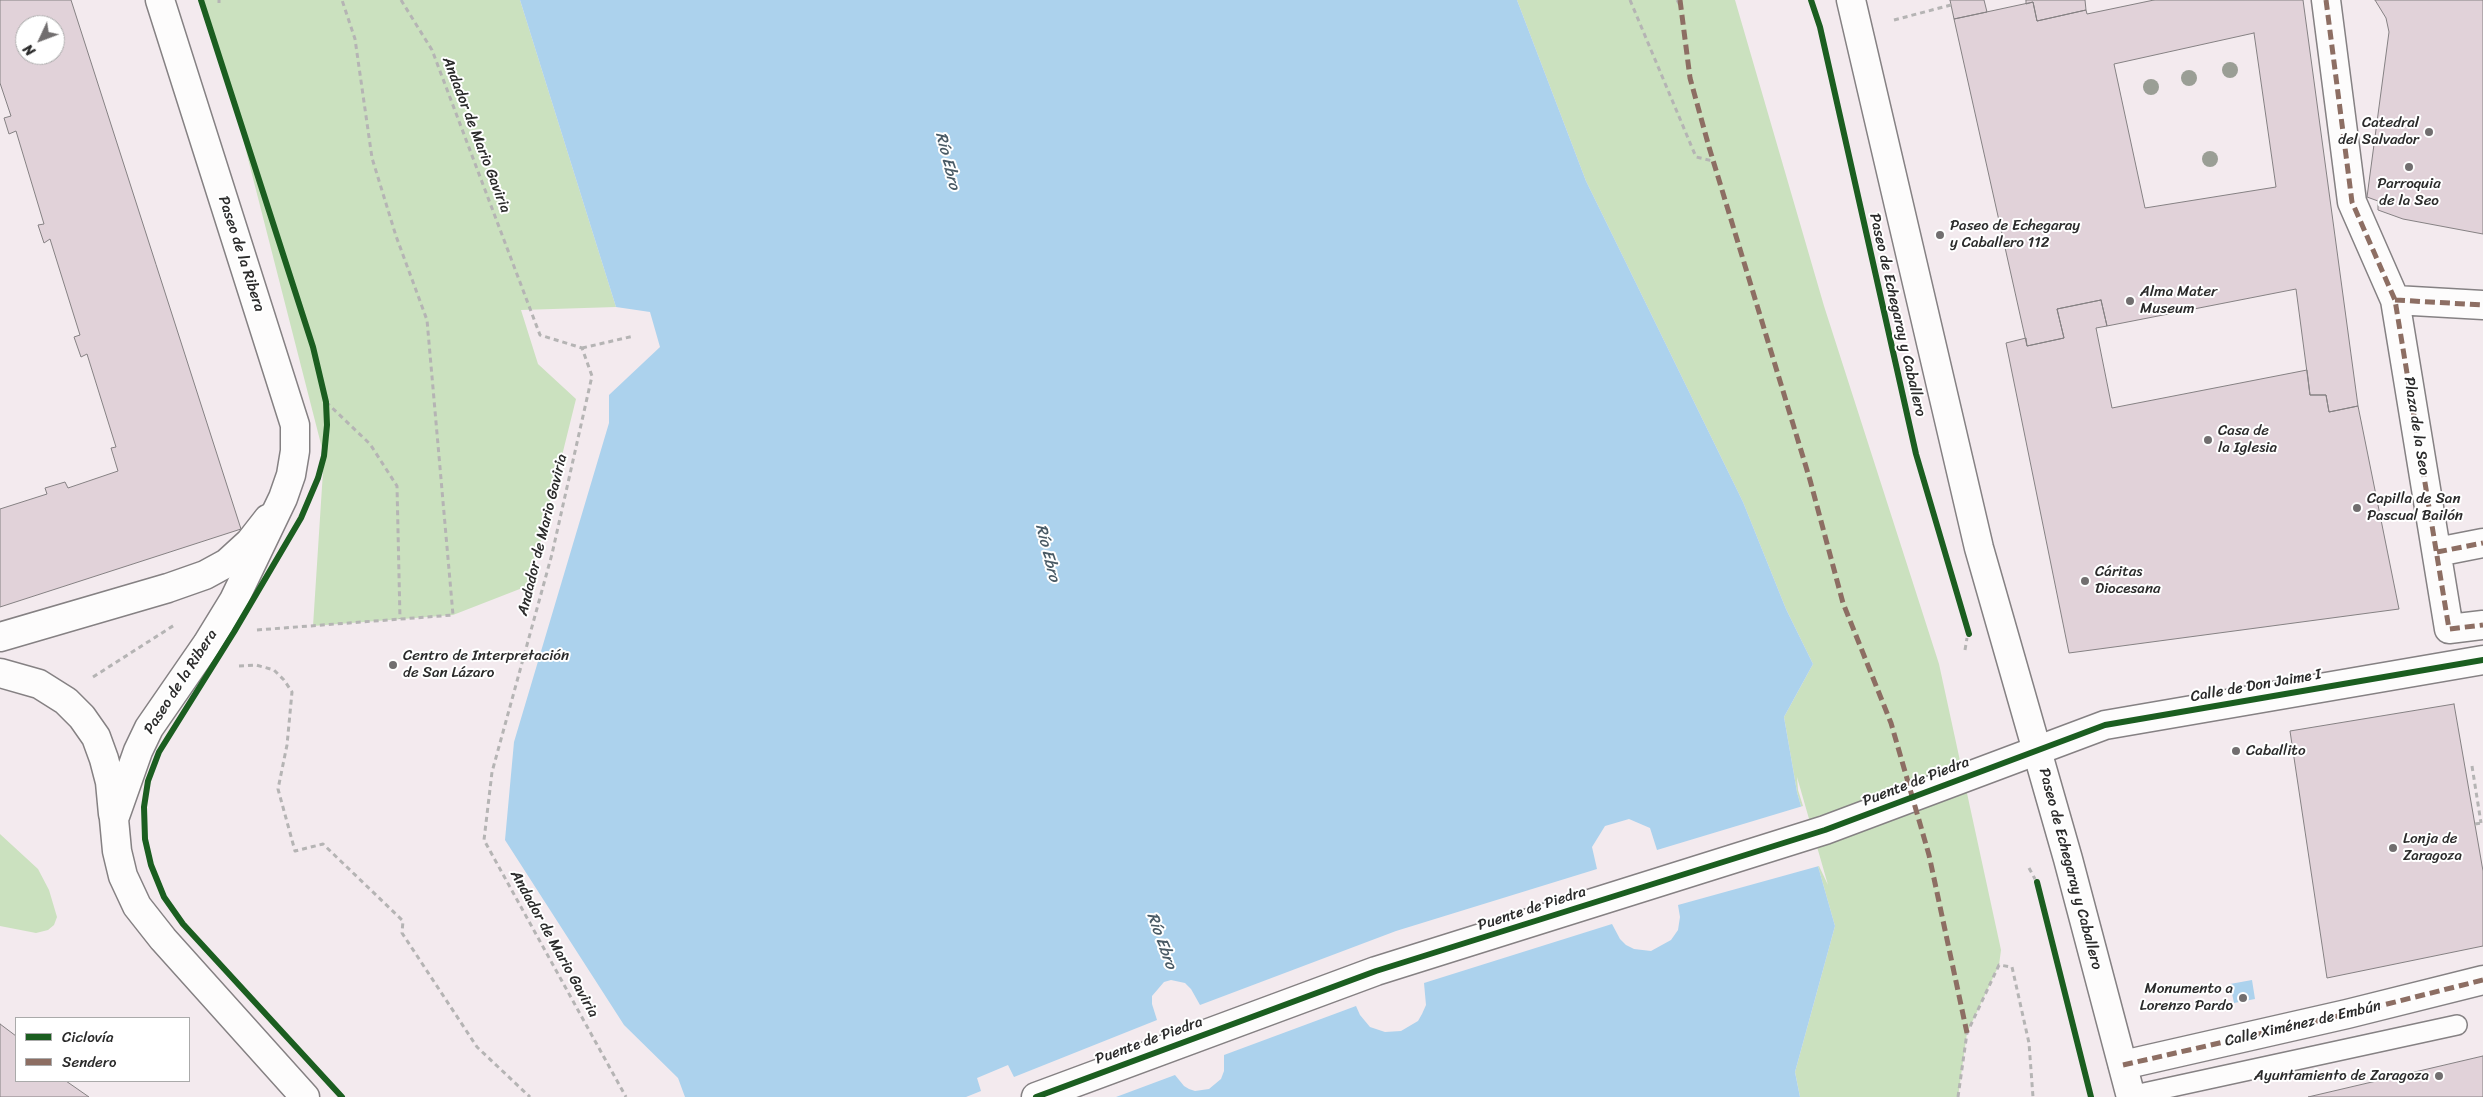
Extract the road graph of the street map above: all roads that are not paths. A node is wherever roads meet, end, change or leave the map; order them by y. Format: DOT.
graph roads {
  1 [pos="160,0"];
  2 [pos="1851,0"];
  3 [pos="2326,0"];
  4 [pos="2395,300"];
  5 [pos="2483,305"];
  6 [pos="277,508"];
  7 [pos="2483,543"];
  8 [pos="2437,552"];
  9 [pos="2483,625"];
  10 [pos="0,637"];
  11 [pos="2483,660"];
  12 [pos="0,673"];
  13 [pos="2037,750"];
  14 [pos="114,819"];
  15 [pos="2483,980"];
  16 [pos="2457,1025"];
  17 [pos="2122,1065"];
  18 [pos="305,1097"];
  19 [pos="1036,1097"];
  20 [pos="2130,1097"];
  1 -- 6 [label="street, Paseo de la Ribera"];
  2 -- 13 [label="street, Paseo de Echegaray y Caballero"];
  3 -- 4 [label="street, Plaza de la Seo"];
  4 -- 5 [label="street"];
  4 -- 8 [label="street, Plaza de la Seo"];
  6 -- 10 [label="street, Paseo de la Ribera"];
  6 -- 14 [label="street, Paseo de la Ribera"];
  7 -- 8 [label="street"];
  8 -- 9 [label="street, Plaza de la Seo"];
  11 -- 13 [label="street, Calle de Don Jaime I"];
  12 -- 14 [label="street"];
  13 -- 17 [label="street, Paseo de Echegaray y Caballero"];
  13 -- 19 [label="street, Puente de Piedra"];
  14 -- 18 [label="street, Paseo de la Ribera"];
  15 -- 17 [label="street, Calle Ximénez de Embún"];
  16 -- 20 [label="lane"];
  17 -- 20 [label="street, Paseo de Echegaray y Caballero"];
}
